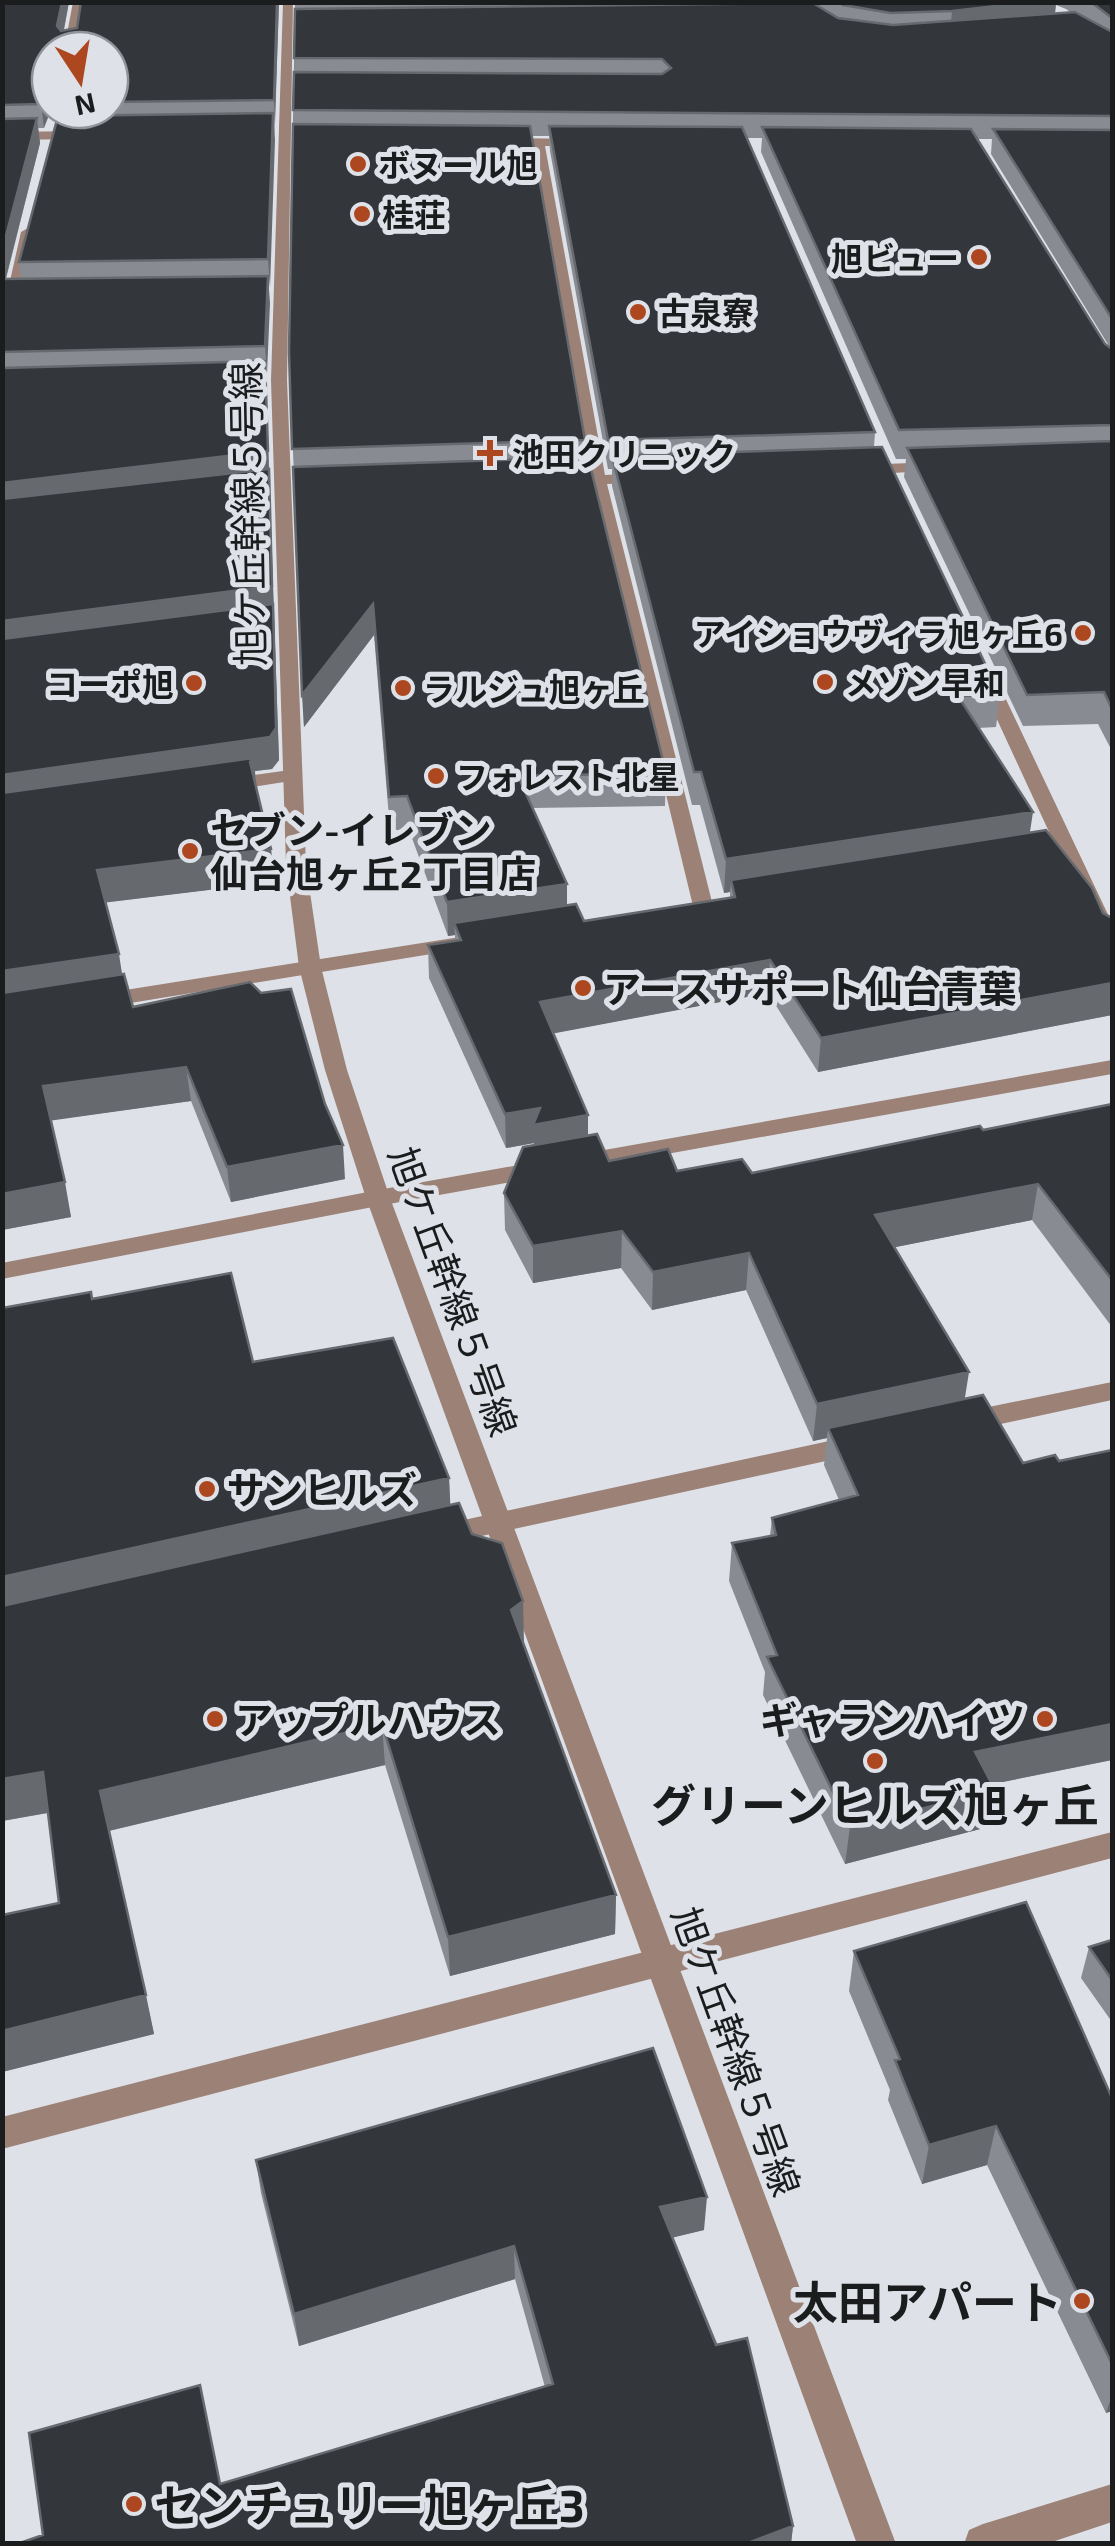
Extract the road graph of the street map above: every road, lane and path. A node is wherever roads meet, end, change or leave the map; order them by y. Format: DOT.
graph roads {
  1 [pos="78,2"];
  2 [pos="295,17"];
  3 [pos="73,30"];
  4 [pos="55,130"];
  5 [pos="93,135"];
  6 [pos="2,136"];
  7 [pos="480,142"];
  8 [pos="538,142"];
  9 [pos="596,143"];
  10 [pos="49,154"];
  11 [pos="34,209"];
  12 [pos="6,300"];
  13 [pos="30,300"];
  14 [pos="880,450"];
  15 [pos="963,466"];
  16 [pos="888,468"];
  17 [pos="830,471"];
  18 [pos="656,478"];
  19 [pos="598,480"];
  20 [pos="540,481"];
  21 [pos="896,486"];
  22 [pos="978,659"];
  23 [pos="290,776"];
  24 [pos="213,787"];
  25 [pos="703,906"];
  26 [pos="486,940"];
  27 [pos="1112,944"];
  28 [pos="310,967"];
  29 [pos="79,1004"];
  30 [pos="1112,1067"];
  31 [pos="378,1198"];
  32 [pos="2,1271"];
  33 [pos="1112,1391"];
  34 [pos="940,1428"];
  35 [pos="882,1440"];
  36 [pos="500,1522"];
  37 [pos="404,1543"];
  38 [pos="1112,1845"];
  39 [pos="664,1961"];
  40 [pos="2,2133"];
  41 [pos="1112,2502"];
  42 [pos="877,2544"];
  43 [pos="983,2544"];
  1 -- 3 [label="street"];
  2 -- 23 [label="street, 旭ケ丘幹線５号線"];
  4 -- 5 [label="street"];
  4 -- 6 [label="street"];
  4 -- 10 [label="street"];
  7 -- 8 [label="street"];
  8 -- 9 [label="street"];
  8 -- 19 [label="street"];
  11 -- 12 [label="street"];
  12 -- 13 [label="street"];
  14 -- 16 [label="street"];
  15 -- 16 [label="street"];
  16 -- 17 [label="street"];
  16 -- 21 [label="street"];
  18 -- 19 [label="street"];
  19 -- 20 [label="street"];
  19 -- 25 [label="street"];
  22 -- 27 [label="street"];
  23 -- 24 [label="street"];
  23 -- 28 [label="street, 旭ケ丘幹線５号線"];
  26 -- 28 [label="street"];
  28 -- 29 [label="street"];
  28 -- 31 [label="street, 旭ケ丘幹線５号線"];
  30 -- 31 [label="street"];
  31 -- 32 [label="street"];
  31 -- 36 [label="street, 旭ケ丘幹線５号線"];
  33 -- 34 [label="street"];
  35 -- 36 [label="street"];
  36 -- 37 [label="street"];
  36 -- 39 [label="street, 旭ケ丘幹線５号線"];
  38 -- 39 [label="street"];
  39 -- 40 [label="street"];
  39 -- 42 [label="street, 旭ケ丘幹線５号線"];
  41 -- 43 [label="street"];
}
